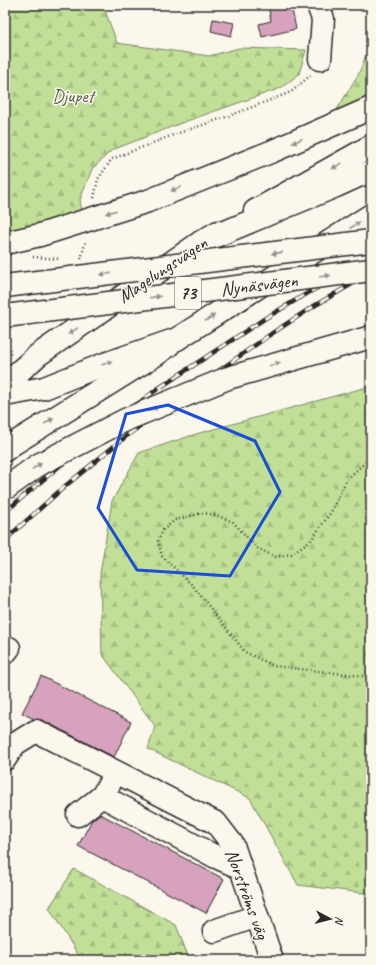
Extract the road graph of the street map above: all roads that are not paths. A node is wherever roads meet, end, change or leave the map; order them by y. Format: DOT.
graph roads {
  1 [pos="318,5"];
  2 [pos="320,59"];
  3 [pos="371,108"];
  4 [pos="371,146"];
  5 [pos="364,174"];
  6 [pos="371,215"];
  7 [pos="371,241"];
  8 [pos="201,242"];
  9 [pos="5,243"];
  10 [pos="371,270"];
  11 [pos="5,286"];
  12 [pos="5,316"];
  13 [pos="371,336"];
  14 [pos="177,339"];
  15 [pos="5,384"];
  16 [pos="5,395"];
  17 [pos="5,450"];
  18 [pos="5,489"];
  19 [pos="5,759"];
  20 [pos="117,772"];
  21 [pos="102,796"];
  22 [pos="78,815"];
  23 [pos="241,868"];
  24 [pos="257,916"];
  25 [pos="214,931"];
  26 [pos="271,960"];
  1 -- 2 [label="main road"];
  3 -- 9 [label="main road, one-way, bridge"];
  4 -- 8 [label="main road, Magelungsvägen, one-way"];
  5 -- 8 [label="main road"];
  14 -- 6 [label="main road, one-way"];
  7 -- 11 [label="main road, Nynäsvägen / 73, one-way, bridge"];
  8 -- 15 [label="main road, Magelungsvägen, one-way"];
  12 -- 10 [label="main road, Nynäsvägen / 73, one-way, bridge"];
  18 -- 13 [label="main road, one-way, bridge"];
  16 -- 14 [label="main road, one-way"];
  17 -- 14 [label="main road, one-way"];
  19 -- 20 [label="main road, Norströms väg"];
  20 -- 21 [label="main road"];
  20 -- 23 [label="main road, Norströms väg"];
  21 -- 22 [label="main road"];
  21 -- 23 [label="main road"];
  23 -- 24 [label="main road, Norströms väg"];
  24 -- 25 [label="main road"];
  24 -- 26 [label="main road, Norströms väg"];
}
